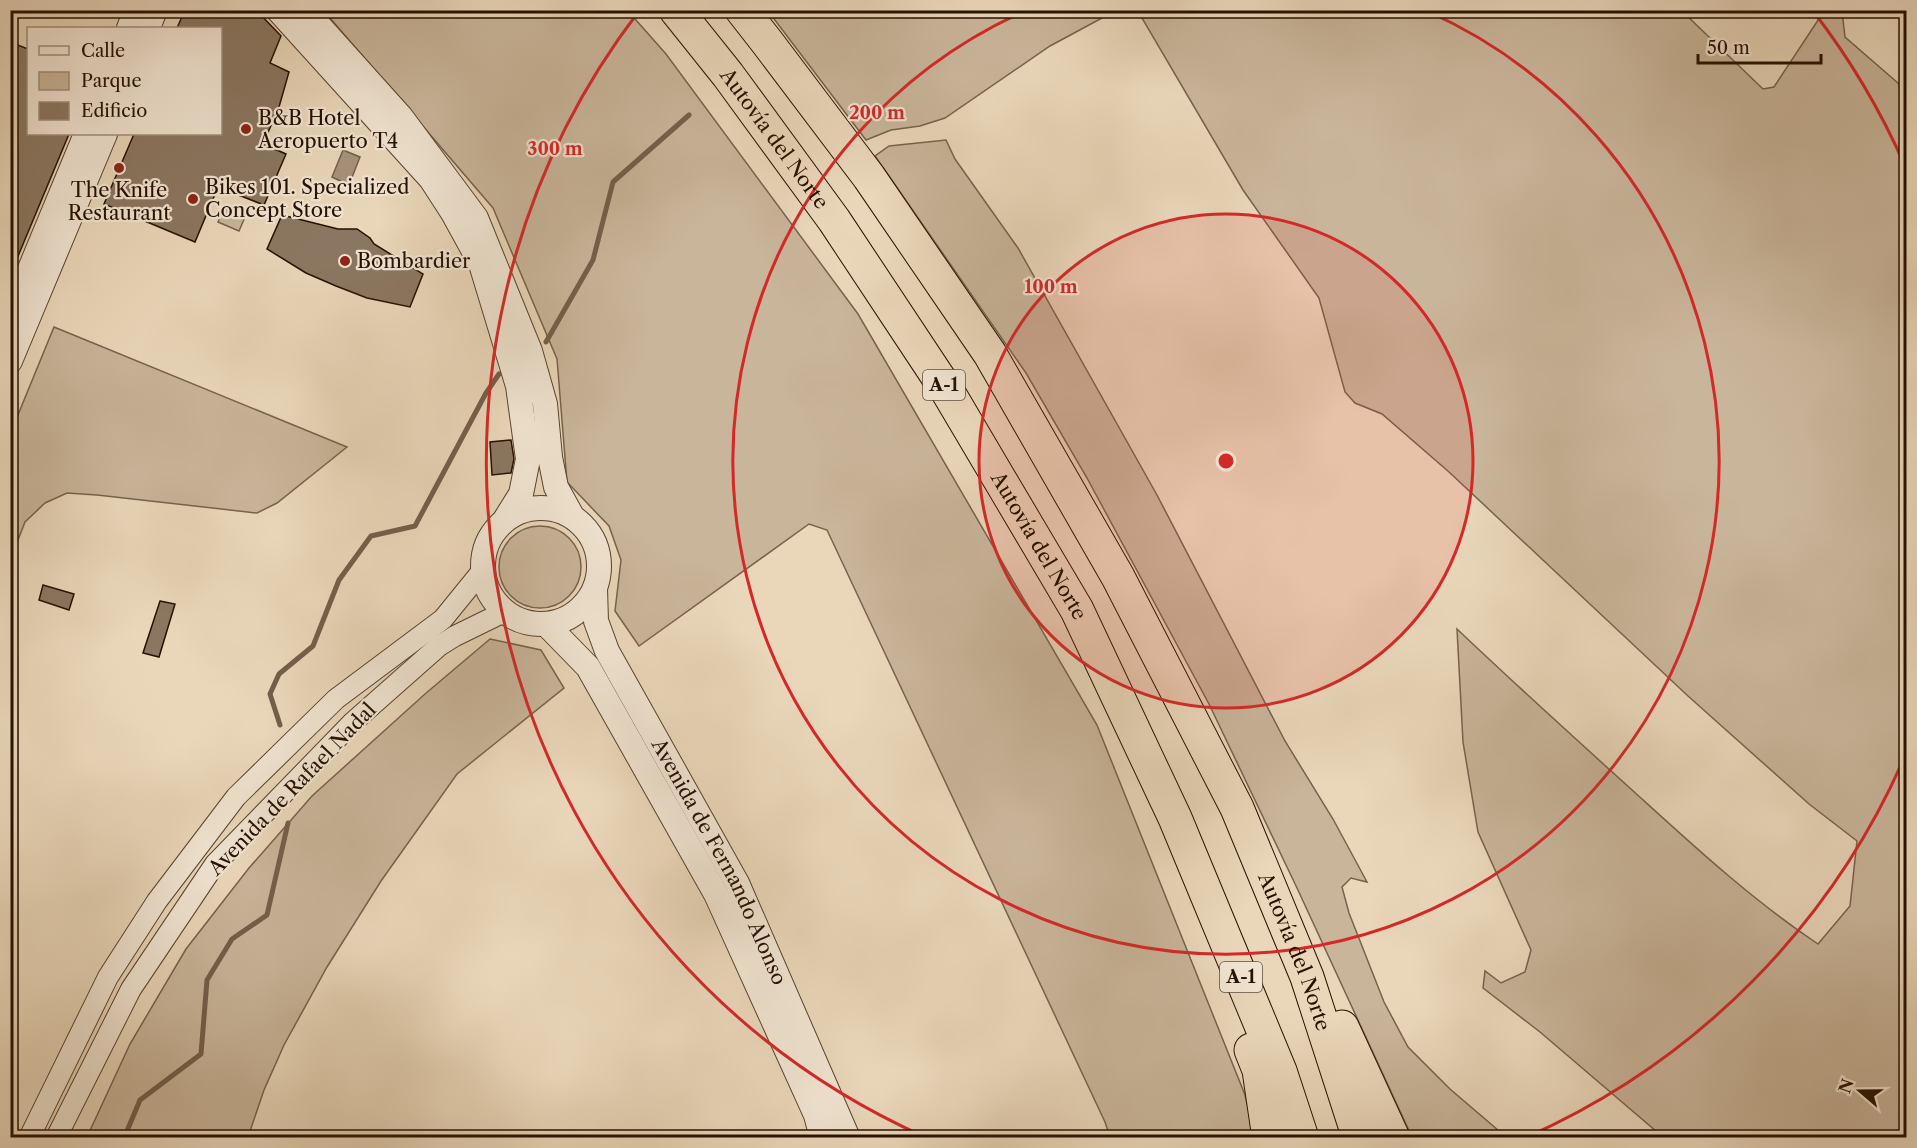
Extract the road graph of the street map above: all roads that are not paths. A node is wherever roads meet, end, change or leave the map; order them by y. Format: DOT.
graph roads {
  1 [pos="136,10"];
  2 [pos="155,10"];
  3 [pos="278,10"];
  4 [pos="305,10"];
  5 [pos="676,10"];
  6 [pos="742,10"];
  7 [pos="129,27"];
  8 [pos="148,27"];
  9 [pos="86,135"];
  10 [pos="105,135"];
  11 [pos="10,317"];
  12 [pos="10,362"];
  13 [pos="572,516"];
  14 [pos="506,518"];
  15 [pos="482,571"];
  16 [pos="595,588"];
  17 [pos="504,612"];
  18 [pos="547,625"];
  19 [pos="1175,818"];
  20 [pos="1306,977"];
  21 [pos="29,1137"];
  22 [pos="56,1137"];
  23 [pos="822,1137"];
  24 [pos="848,1137"];
  25 [pos="1269,1137"];
  26 [pos="1302,1137"];
  27 [pos="1359,1137"];
  28 [pos="1393,1137"];
  1 -- 7 [label="street"];
  2 -- 8 [label="street"];
  3 -- 14 [label="street"];
  4 -- 13 [label="street"];
  5 -- 19 [label="highway, Autovía del Norte / A-1"];
  6 -- 20 [label="highway, Autovía del Norte"];
  9 -- 11 [label="street"];
  10 -- 12 [label="street"];
  13 -- 14 [label="street"];
  13 -- 16 [label="street"];
  14 -- 15 [label="street"];
  15 -- 17 [label="street"];
  15 -- 21 [label="street, Avenida de Rafael Nadal"];
  16 -- 18 [label="street"];
  16 -- 24 [label="street, Avenida de Fernando Alonso"];
  17 -- 18 [label="street"];
  17 -- 22 [label="street, Avenida de Rafael Nadal"];
  18 -- 23 [label="street, Avenida de Fernando Alonso"];
  19 -- 25 [label="highway"];
  19 -- 26 [label="highway, Autovía del Norte / A-1"];
  20 -- 27 [label="highway, Autovía del Norte"];
  20 -- 28 [label="highway"];
}
